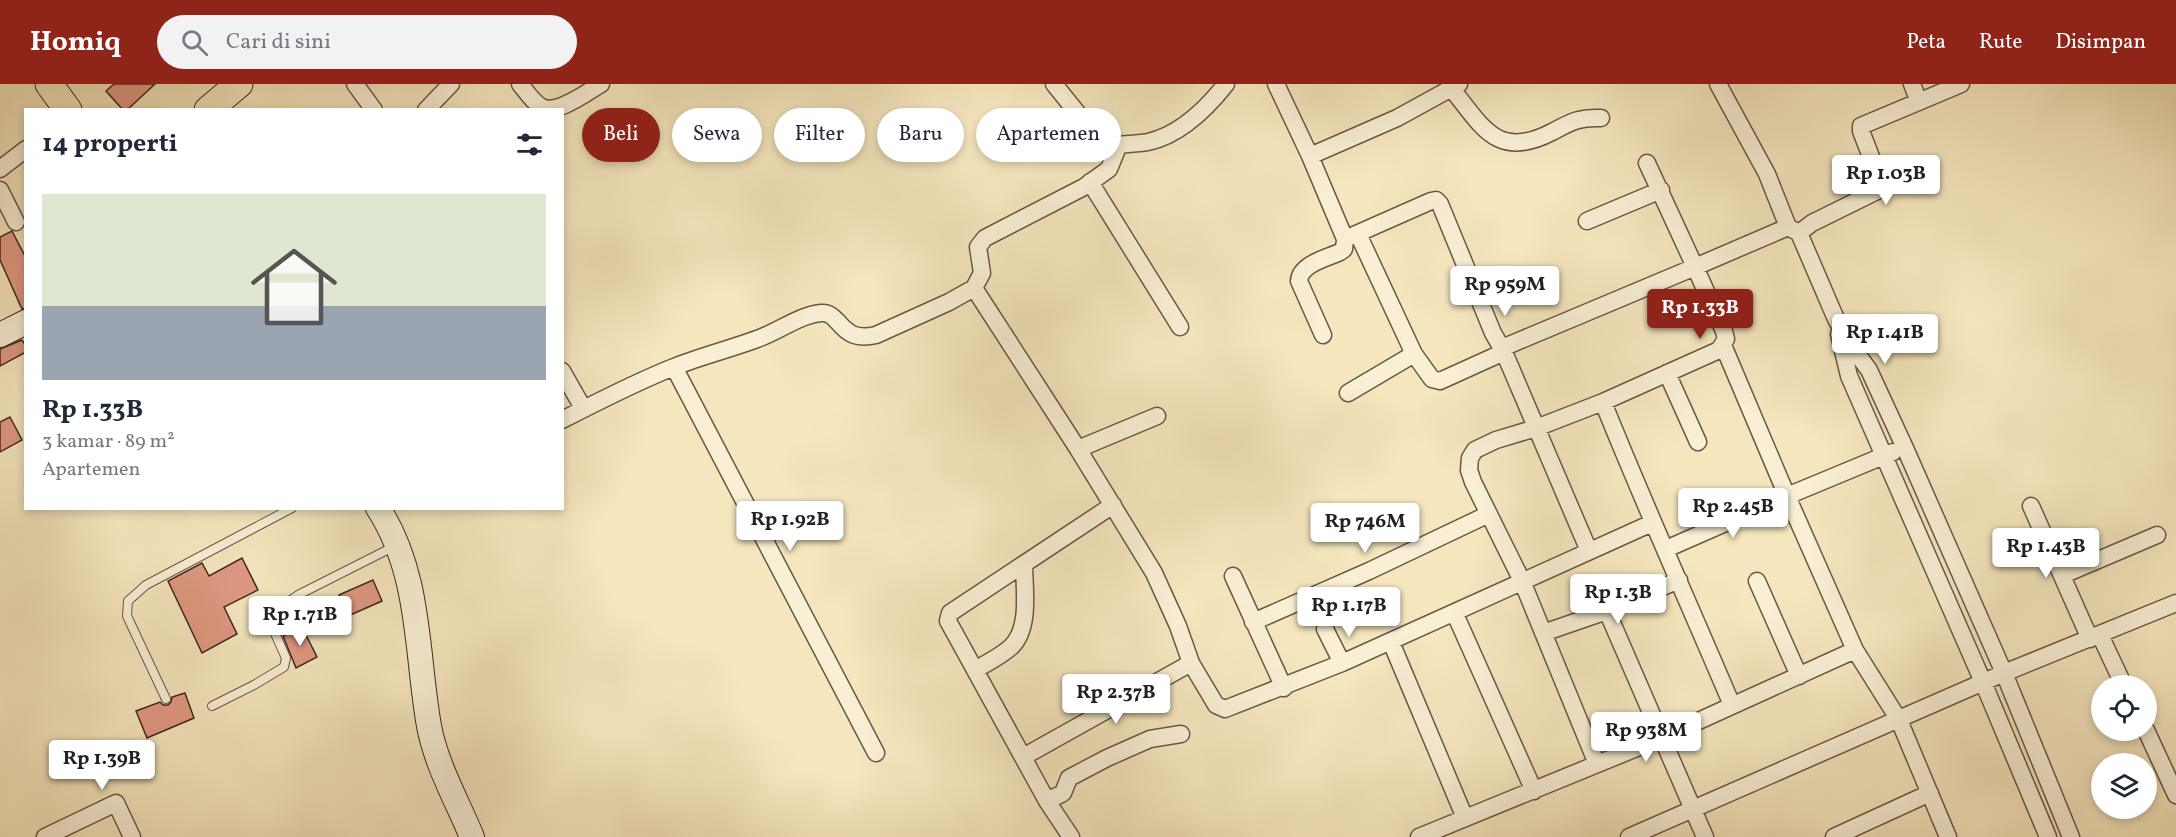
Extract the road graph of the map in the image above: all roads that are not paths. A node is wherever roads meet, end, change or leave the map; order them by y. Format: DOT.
graph roads {
  1 [pos="49,84"];
  2 [pos="238,84"];
  3 [pos="355,84"];
  4 [pos="451,84"];
  5 [pos="520,84"];
  6 [pos="601,84"];
  7 [pos="1054,84"];
  8 [pos="1227,84"];
  9 [pos="1276,84"];
  10 [pos="1719,84"];
  11 [pos="1912,84"];
  12 [pos="1961,84"];
  13 [pos="1455,86"];
  14 [pos="1919,102"];
  15 [pos="67,108"];
  16 [pos="210,108"];
  17 [pos="373,108"];
  18 [pos="428,108"];
  19 [pos="544,108"];
  20 [pos="553,108"];
  21 [pos="1073,108"];
  22 [pos="1601,118"];
  23 [pos="1121,144"];
  24 [pos="24,151"];
  25 [pos="1310,156"];
  26 [pos="1113,162"];
  27 [pos="1647,163"];
  28 [pos="0,169"];
  29 [pos="1918,172"];
  30 [pos="1090,182"];
  31 [pos="1884,188"];
  32 [pos="0,190"];
  33 [pos="1661,190"];
  34 [pos="1587,221"];
  35 [pos="16,222"];
  36 [pos="1793,230"];
  37 [pos="1352,236"];
  38 [pos="1695,267"];
  39 [pos="974,288"];
  40 [pos="1836,319"];
  41 [pos="24,323"];
  42 [pos="1180,327"];
  43 [pos="0,335"];
  44 [pos="1323,335"];
  45 [pos="1723,345"];
  46 [pos="1503,350"];
  47 [pos="1414,354"];
  48 [pos="674,367"];
  49 [pos="1667,373"];
  50 [pos="564,375"];
  51 [pos="1348,393"];
  52 [pos="1603,402"];
  53 [pos="583,408"];
  54 [pos="1157,416"];
  55 [pos="564,419"];
  56 [pos="1536,429"];
  57 [pos="1698,442"];
  58 [pos="1905,448"];
  59 [pos="1078,449"];
  60 [pos="1884,456"];
  61 [pos="1787,496"];
  62 [pos="1113,506"];
  63 [pos="2031,506"];
  64 [pos="288,510"];
  65 [pos="384,510"];
  66 [pos="1489,514"];
  67 [pos="1652,523"];
  68 [pos="2157,535"];
  69 [pos="398,545"];
  70 [pos="1666,549"];
  71 [pos="1589,551"];
  72 [pos="1024,564"];
  73 [pos="2062,574"];
  74 [pos="1233,576"];
  75 [pos="1679,580"];
  76 [pos="1522,581"];
  77 [pos="1757,581"];
  78 [pos="2176,603"];
  79 [pos="1607,610"];
  80 [pos="1455,614"];
  81 [pos="1253,622"];
  82 [pos="1325,629"];
  83 [pos="1543,633"];
  84 [pos="2095,637"];
  85 [pos="1391,642"];
  86 [pos="1855,650"];
  87 [pos="1191,663"];
  88 [pos="1342,663"];
  89 [pos="975,670"];
  90 [pos="2004,673"];
  91 [pos="2117,675"];
  92 [pos="1799,676"];
  93 [pos="1983,682"];
  94 [pos="1284,688"];
  95 [pos="166,699"];
  96 [pos="1732,705"];
  97 [pos="212,706"];
  98 [pos="1899,720"];
  99 [pos="1182,734"];
  100 [pos="1661,738"];
  101 [pos="2151,741"];
  102 [pos="876,753"];
  103 [pos="1023,758"];
  104 [pos="1597,764"];
  105 [pos="1534,791"];
  106 [pos="1930,793"];
  107 [pos="2176,795"];
  108 [pos="1047,801"];
  109 [pos="1692,808"];
  110 [pos="1465,818"];
  111 [pos="1865,830"];
  112 [pos="54,835"];
  113 [pos="132,837"];
  114 [pos="472,837"];
  115 [pos="1071,837"];
  116 [pos="1419,837"];
  117 [pos="1629,837"];
  118 [pos="1705,837"];
  119 [pos="1834,837"];
  120 [pos="1948,837"];
  121 [pos="2048,837"];
  122 [pos="2071,837"];
  1 -- 15 [label="main road"];
  2 -- 16 [label="main road"];
  3 -- 17 [label="street"];
  4 -- 18 [label="street"];
  5 -- 19 [label="street"];
  6 -- 20 [label="street"];
  7 -- 21 [label="street"];
  8 -- 23 [label="street"];
  9 -- 25 [label="street"];
  10 -- 36 [label="street"];
  11 -- 14 [label="street"];
  12 -- 14 [label="street"];
  13 -- 22 [label="street"];
  13 -- 25 [label="street"];
  14 -- 31 [label="street"];
  24 -- 28 [label="street"];
  25 -- 37 [label="street"];
  26 -- 30 [label="street"];
  27 -- 33 [label="street"];
  29 -- 31 [label="street"];
  30 -- 39 [label="street"];
  30 -- 42 [label="street"];
  31 -- 36 [label="street"];
  32 -- 35 [label="street"];
  33 -- 34 [label="street"];
  33 -- 38 [label="street"];
  36 -- 38 [label="street"];
  36 -- 40 [label="street"];
  37 -- 44 [label="street"];
  37 -- 46 [label="street"];
  37 -- 47 [label="street"];
  38 -- 45 [label="street"];
  38 -- 46 [label="street"];
  39 -- 48 [label="street"];
  39 -- 59 [label="street"];
  40 -- 58 [label="street"];
  40 -- 60 [label="street"];
  41 -- 43 [label="street"];
  45 -- 49 [label="street"];
  45 -- 61 [label="street"];
  46 -- 47 [label="street"];
  46 -- 56 [label="street"];
  47 -- 51 [label="street"];
  48 -- 53 [label="street"];
  48 -- 102 [label="street"];
  49 -- 52 [label="street"];
  49 -- 57 [label="street"];
  50 -- 53 [label="street"];
  52 -- 56 [label="street"];
  52 -- 67 [label="street"];
  53 -- 55 [label="street"];
  54 -- 59 [label="street"];
  56 -- 66 [label="street"];
  56 -- 71 [label="street"];
  58 -- 60 [label="street"];
  58 -- 90 [label="street"];
  59 -- 62 [label="street"];
  60 -- 61 [label="street"];
  60 -- 93 [label="street"];
  61 -- 70 [label="street"];
  61 -- 86 [label="street"];
  62 -- 72 [label="street"];
  62 -- 87 [label="street"];
  63 -- 73 [label="street"];
  64 -- 95 [label="lane"];
  65 -- 69 [label="street"];
  66 -- 76 [label="street"];
  66 -- 81 [label="street"];
  67 -- 70 [label="street"];
  67 -- 71 [label="street"];
  68 -- 73 [label="street"];
  69 -- 97 [label="lane"];
  69 -- 114 [label="street"];
  70 -- 75 [label="street"];
  71 -- 76 [label="street"];
  72 -- 89 [label="street"];
  72 -- 89 [label="street"];
  73 -- 84 [label="street"];
  74 -- 81 [label="street"];
  75 -- 79 [label="street"];
  75 -- 96 [label="street"];
  76 -- 80 [label="street"];
  76 -- 83 [label="street"];
  77 -- 92 [label="street"];
  78 -- 84 [label="street"];
  79 -- 83 [label="street"];
  79 -- 100 [label="street"];
  80 -- 85 [label="street"];
  80 -- 105 [label="street"];
  81 -- 94 [label="street"];
  82 -- 88 [label="street"];
  83 -- 104 [label="street"];
  84 -- 90 [label="street"];
  84 -- 91 [label="street"];
  85 -- 88 [label="street"];
  85 -- 110 [label="street"];
  86 -- 92 [label="street"];
  86 -- 98 [label="street"];
  87 -- 94 [label="street"];
  87 -- 103 [label="street"];
  88 -- 94 [label="street"];
  89 -- 103 [label="street"];
  90 -- 93 [label="street"];
  90 -- 122 [label="street"];
  92 -- 96 [label="street"];
  93 -- 98 [label="street"];
  93 -- 121 [label="street"];
  96 -- 100 [label="street"];
  98 -- 106 [label="street"];
  98 -- 109 [label="street"];
  99 -- 108 [label="street"];
  100 -- 104 [label="street"];
  100 -- 109 [label="street"];
  101 -- 107 [label="street"];
  103 -- 108 [label="street"];
  104 -- 105 [label="street"];
  105 -- 110 [label="street"];
  106 -- 111 [label="street"];
  106 -- 120 [label="street"];
  108 -- 115 [label="street"];
  109 -- 117 [label="street"];
  109 -- 118 [label="street"];
  110 -- 116 [label="street"];
  111 -- 119 [label="street"];
  112 -- 113 [label="street"];
}
